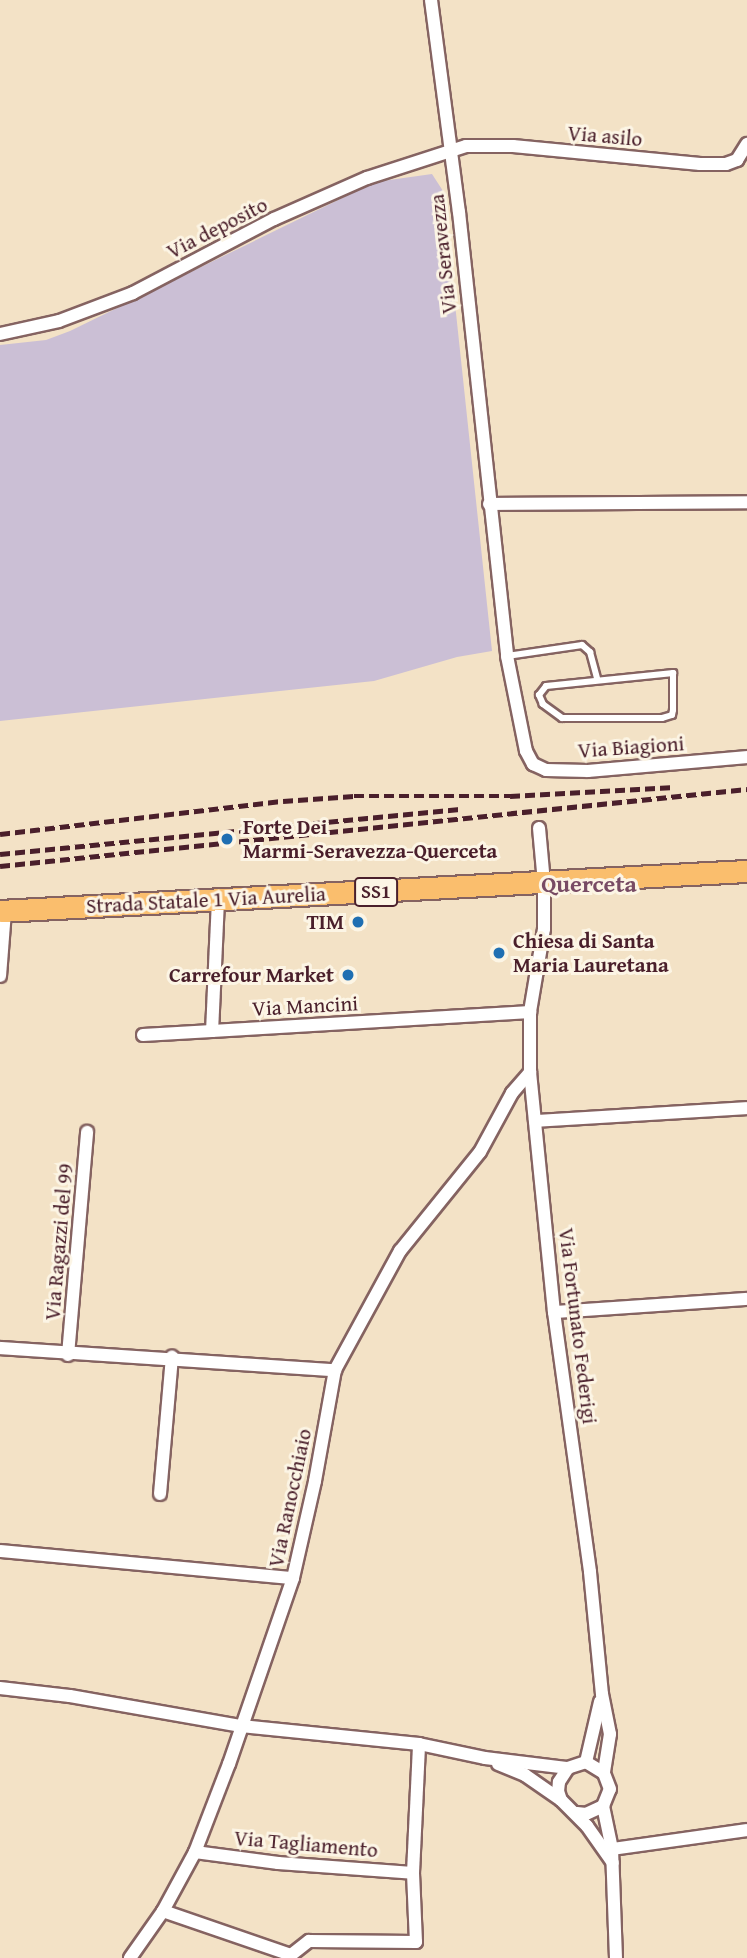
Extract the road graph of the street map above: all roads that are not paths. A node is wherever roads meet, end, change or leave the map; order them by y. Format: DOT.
graph roads {
  1 [pos="431,0"];
  2 [pos="747,144"];
  3 [pos="451,153"];
  4 [pos="0,334"];
  5 [pos="747,502"];
  6 [pos="489,504"];
  7 [pos="507,656"];
  8 [pos="597,679"];
  9 [pos="526,751"];
  10 [pos="747,757"];
  11 [pos="539,828"];
  12 [pos="747,871"];
  13 [pos="544,883"];
  14 [pos="218,900"];
  15 [pos="3,911"];
  16 [pos="0,976"];
  17 [pos="530,1012"];
  18 [pos="212,1031"];
  19 [pos="143,1035"];
  20 [pos="530,1072"];
  21 [pos="747,1108"];
  22 [pos="535,1121"];
  23 [pos="87,1132"];
  24 [pos="747,1300"];
  25 [pos="554,1312"];
  26 [pos="0,1348"];
  27 [pos="68,1355"];
  28 [pos="172,1357"];
  29 [pos="335,1370"];
  30 [pos="160,1494"];
  31 [pos="0,1551"];
  32 [pos="293,1577"];
  33 [pos="0,1688"];
  34 [pos="602,1695"];
  35 [pos="241,1726"];
  36 [pos="419,1744"];
  37 [pos="485,1758"];
  38 [pos="586,1762"];
  39 [pos="568,1768"];
  40 [pos="604,1773"];
  41 [pos="561,1800"];
  42 [pos="603,1806"];
  43 [pos="577,1813"];
  44 [pos="747,1830"];
  45 [pos="612,1849"];
  46 [pos="195,1853"];
  47 [pos="613,1863"];
  48 [pos="413,1873"];
  49 [pos="163,1911"];
  50 [pos="130,1958"];
  51 [pos="616,1958"];
  1 -- 3 [label="street, Via Seravezza"];
  2 -- 3 [label="street, Via asilo"];
  3 -- 4 [label="street, Via deposito"];
  3 -- 6 [label="street, Via Seravezza"];
  5 -- 6 [label="street"];
  6 -- 7 [label="street, Via Seravezza"];
  7 -- 8 [label="lane"];
  7 -- 9 [label="street, Via Seravezza"];
  8 -- 8 [label="lane"];
  9 -- 10 [label="street, Via Biagioni"];
  11 -- 13 [label="street, Via Fortunato Federigi"];
  12 -- 13 [label="main road, Strada Statale 1 Via Aurelia / SS1"];
  13 -- 14 [label="main road, Strada Statale 1 Via Aurelia / SS1"];
  13 -- 17 [label="street, Via Fortunato Federigi"];
  14 -- 15 [label="main road, Strada Statale 1 Via Aurelia / SS1"];
  14 -- 18 [label="street"];
  15 -- 16 [label="street"];
  17 -- 18 [label="street, Via Mancini"];
  17 -- 20 [label="street, Via Fortunato Federigi"];
  18 -- 19 [label="street, Via Mancini"];
  20 -- 22 [label="street, Via Fortunato Federigi"];
  20 -- 29 [label="street, Via Ranocchiaio"];
  21 -- 22 [label="street"];
  22 -- 25 [label="street, Via Fortunato Federigi"];
  23 -- 27 [label="street, Via Ragazzi del 99"];
  24 -- 25 [label="street"];
  25 -- 34 [label="street, Via Fortunato Federigi"];
  26 -- 27 [label="street"];
  27 -- 28 [label="street"];
  28 -- 29 [label="street"];
  28 -- 30 [label="street"];
  29 -- 32 [label="street, Via Ranocchiaio"];
  31 -- 32 [label="street"];
  32 -- 35 [label="street, Via Ranocchiaio"];
  33 -- 35 [label="street"];
  34 -- 38 [label="street"];
  34 -- 40 [label="street, Via Fortunato Federigi"];
  35 -- 36 [label="street"];
  35 -- 46 [label="street, Via Ranocchiaio"];
  36 -- 37 [label="street"];
  36 -- 48 [label="street"];
  37 -- 39 [label="street"];
  37 -- 41 [label="street"];
  38 -- 39 [label="street"];
  38 -- 40 [label="street"];
  39 -- 41 [label="street"];
  40 -- 42 [label="street"];
  41 -- 43 [label="street"];
  42 -- 43 [label="street"];
  42 -- 45 [label="street"];
  43 -- 47 [label="street"];
  44 -- 45 [label="street"];
  45 -- 47 [label="street"];
  46 -- 48 [label="street, Via Tagliamento"];
  46 -- 49 [label="street, Via Ranocchiaio"];
  47 -- 51 [label="street"];
  48 -- 49 [label="street"];
  49 -- 50 [label="street, Via Ranocchiaio"];
}
